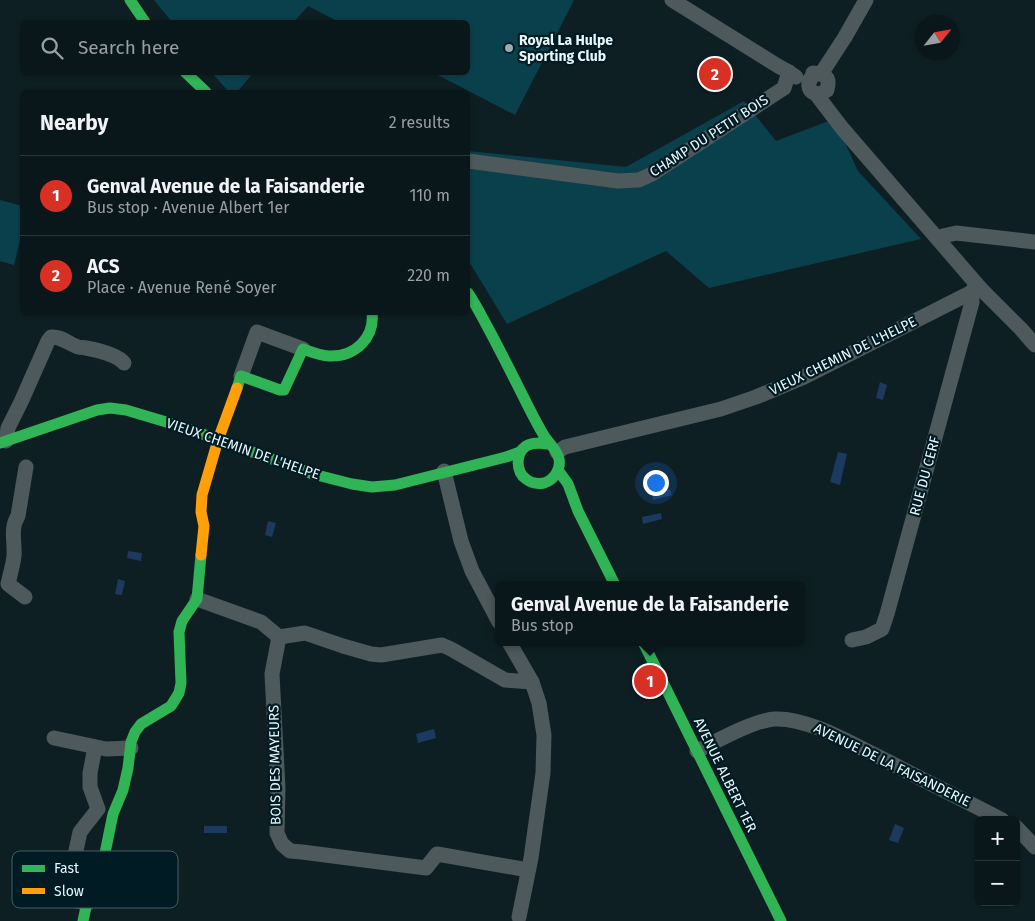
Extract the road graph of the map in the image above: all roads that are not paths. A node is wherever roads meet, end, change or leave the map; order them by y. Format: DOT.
graph roads {
  1 [pos="130,0"];
  2 [pos="672,0"];
  3 [pos="866,0"];
  4 [pos="144,20"];
  5 [pos="789,72"];
  6 [pos="188,75"];
  7 [pos="817,83"];
  8 [pos="204,90"];
  9 [pos="470,161"];
  10 [pos="938,238"];
  11 [pos="1035,242"];
  12 [pos="976,289"];
  13 [pos="470,296"];
  14 [pos="373,315"];
  15 [pos="1035,345"];
  16 [pos="303,349"];
  17 [pos="124,363"];
  18 [pos="241,376"];
  19 [pos="524,400"];
  20 [pos="218,440"];
  21 [pos="3,442"];
  22 [pos="531,443"];
  23 [pos="553,448"];
  24 [pos="520,452"];
  25 [pos="489,460"];
  26 [pos="26,467"];
  27 [pos="518,469"];
  28 [pos="558,470"];
  29 [pos="444,472"];
  30 [pos="541,484"];
  31 [pos="578,511"];
  32 [pos="4,581"];
  33 [pos="612,581"];
  34 [pos="25,597"];
  35 [pos="197,599"];
  36 [pos="495,614"];
  37 [pos="279,637"];
  38 [pos="852,640"];
  39 [pos="511,646"];
  40 [pos="645,646"];
  41 [pos="532,682"];
  42 [pos="54,738"];
  43 [pos="95,747"];
  44 [pos="131,748"];
  45 [pos="697,751"];
  46 [pos="98,809"];
  47 [pos="114,810"];
  48 [pos="994,816"];
  49 [pos="1020,828"];
  50 [pos="1035,829"];
  51 [pos="1020,831"];
  52 [pos="1035,847"];
  53 [pos="76,851"];
  54 [pos="105,851"];
  55 [pos="528,870"];
  56 [pos="87,908"];
  57 [pos="519,917"];
  58 [pos="83,921"];
  59 [pos="781,921"];
  1 -- 4 [label="street"];
  2 -- 5 [label="street"];
  3 -- 7 [label="street"];
  5 -- 7 [label="street"];
  5 -- 9 [label="street, CHAMP DU PETIT BOIS"];
  6 -- 8 [label="street"];
  7 -- 10 [label="street"];
  10 -- 11 [label="street"];
  10 -- 12 [label="street"];
  12 -- 15 [label="street"];
  12 -- 23 [label="street, VIEUX CHEMIN DE L'HELPE"];
  12 -- 38 [label="street, RUE DU CERF"];
  13 -- 19 [label="street"];
  14 -- 16 [label="street"];
  16 -- 18 [label="street"];
  16 -- 18 [label="street"];
  17 -- 21 [label="street"];
  18 -- 20 [label="street"];
  19 -- 22 [label="street"];
  19 -- 23 [label="street"];
  20 -- 21 [label="street, VIEUX CHEMIN DE L'HELPE"];
  20 -- 29 [label="street, VIEUX CHEMIN DE L'HELPE"];
  20 -- 35 [label="street"];
  22 -- 23 [label="street"];
  22 -- 24 [label="street"];
  23 -- 28 [label="street"];
  24 -- 25 [label="street, VIEUX CHEMIN DE L'HELPE"];
  24 -- 27 [label="street"];
  25 -- 27 [label="street"];
  25 -- 29 [label="street, VIEUX CHEMIN DE L'HELPE"];
  26 -- 32 [label="street"];
  27 -- 30 [label="street"];
  28 -- 30 [label="street"];
  28 -- 31 [label="street"];
  29 -- 36 [label="street"];
  30 -- 31 [label="street"];
  31 -- 33 [label="street"];
  32 -- 34 [label="street"];
  35 -- 37 [label="street"];
  35 -- 44 [label="street"];
  37 -- 41 [label="street"];
  37 -- 55 [label="street, BOIS DES MAYEURS"];
  39 -- 41 [label="street"];
  40 -- 45 [label="street, AVENUE ALBERT 1ER"];
  41 -- 55 [label="street"];
  42 -- 43 [label="street"];
  43 -- 44 [label="street"];
  43 -- 46 [label="street"];
  44 -- 47 [label="street"];
  45 -- 48 [label="street, AVENUE DE LA FAISANDERIE"];
  45 -- 59 [label="street, AVENUE ALBERT 1ER"];
  46 -- 47 [label="street"];
  46 -- 53 [label="street"];
  47 -- 54 [label="street"];
  49 -- 50 [label="street"];
  51 -- 52 [label="street"];
  55 -- 57 [label="street"];
  56 -- 58 [label="street"];
}
